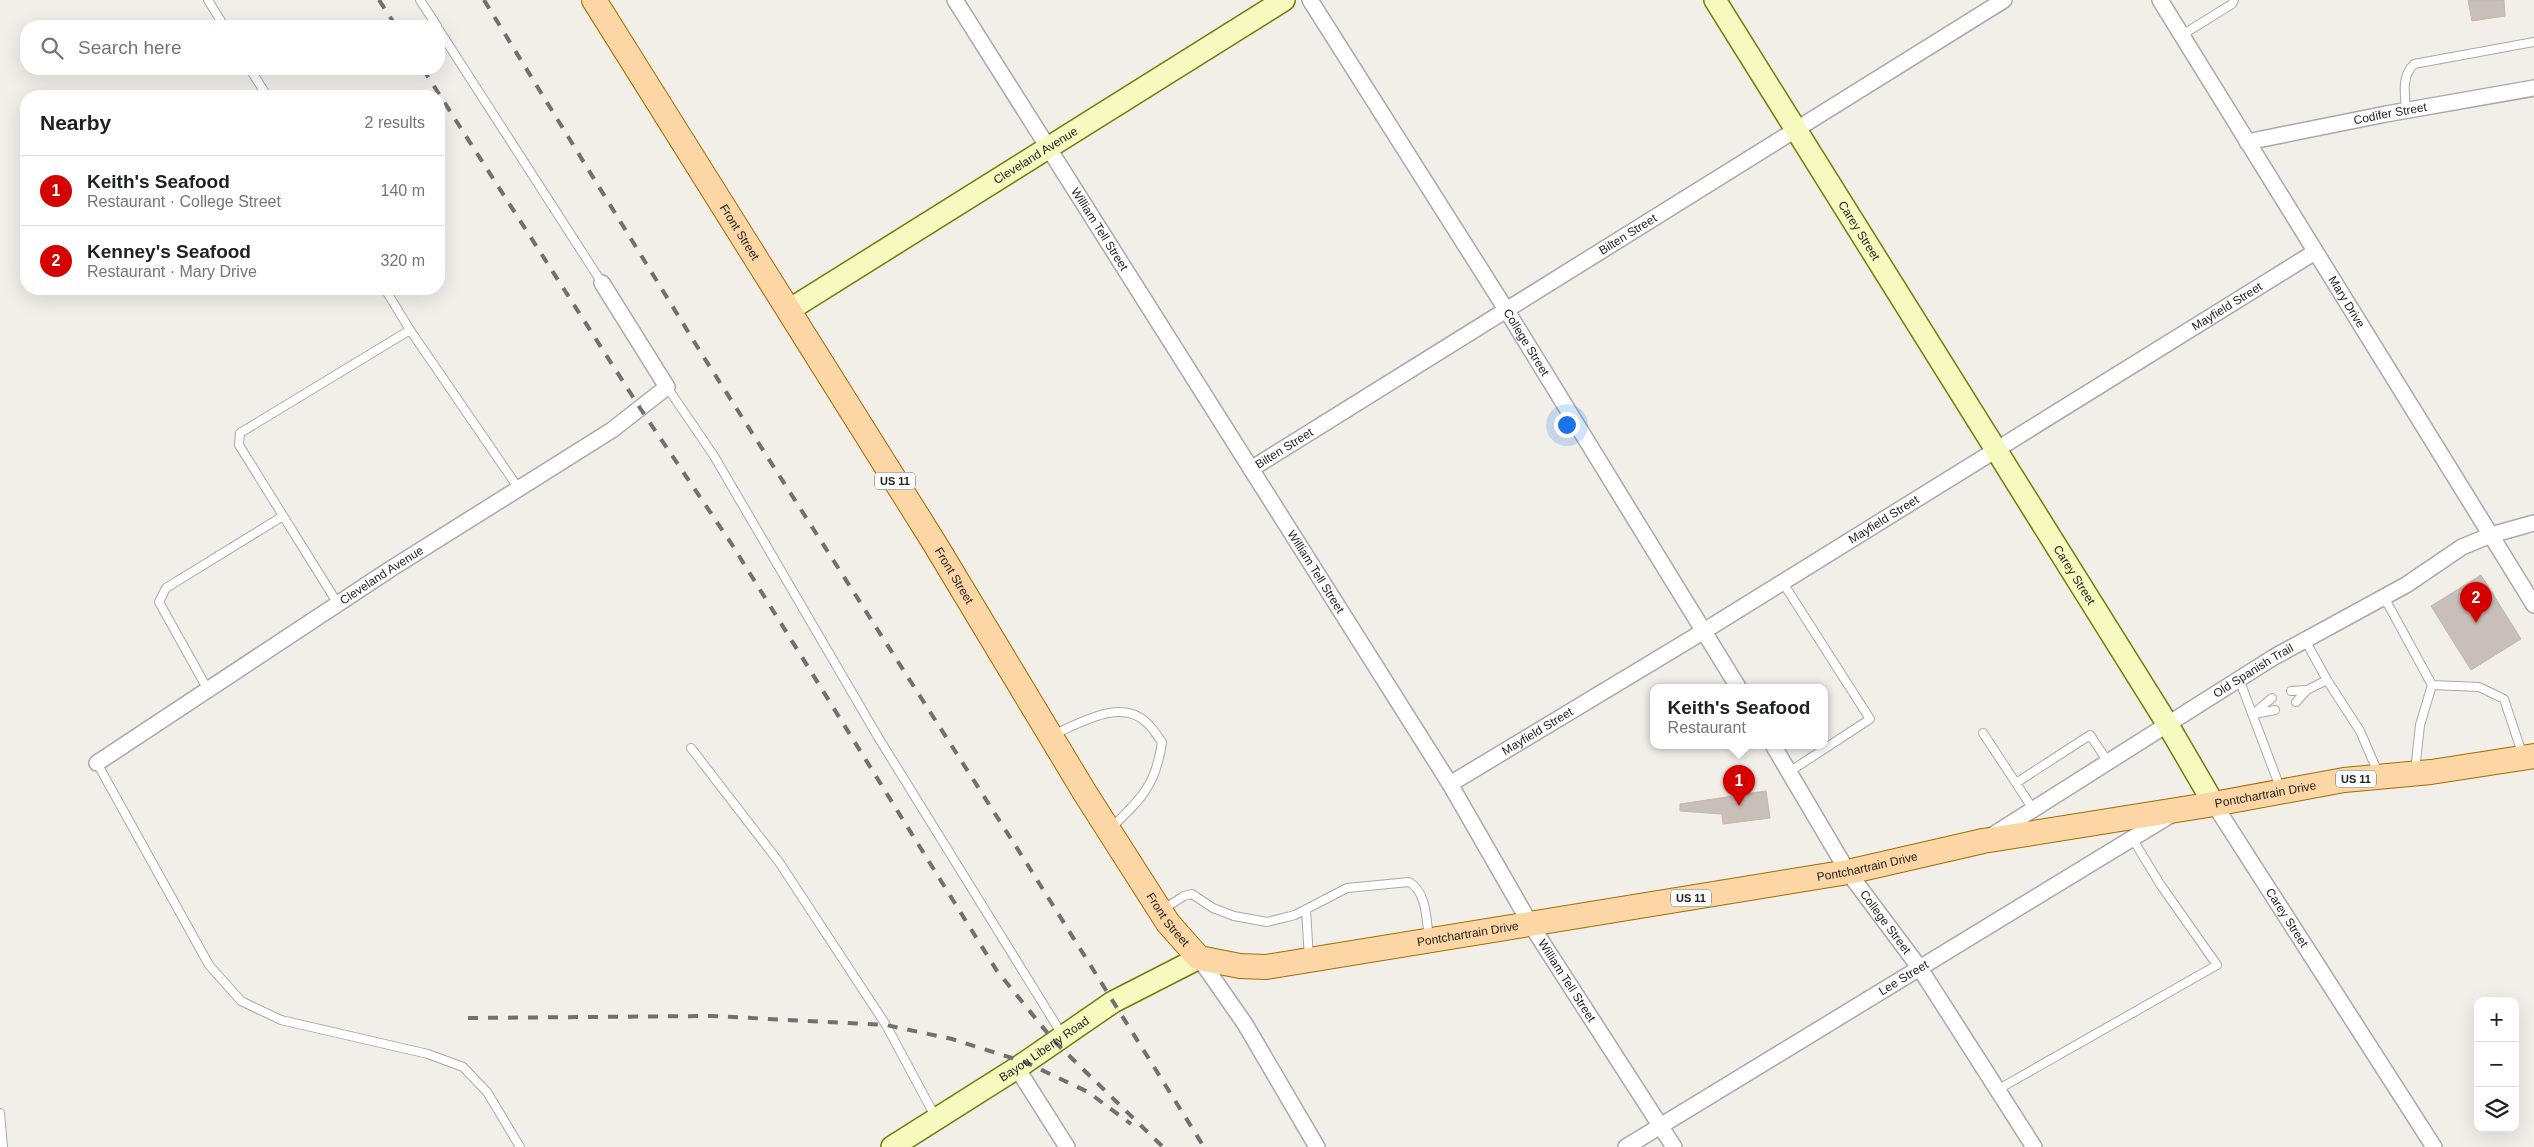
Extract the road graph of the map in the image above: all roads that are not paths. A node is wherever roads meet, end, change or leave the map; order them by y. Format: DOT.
graph roads {
  1 [pos="208,0"];
  2 [pos="420,0"];
  3 [pos="594,0"];
  4 [pos="955,0"];
  5 [pos="1284,0"];
  6 [pos="1310,0"];
  7 [pos="1715,0"];
  8 [pos="2004,0"];
  9 [pos="2160,0"];
  10 [pos="2234,0"];
  11 [pos="220,20"];
  12 [pos="433,20"];
  13 [pos="2182,35"];
  14 [pos="445,39"];
  15 [pos="2534,42"];
  16 [pos="254,75"];
  17 [pos="2534,88"];
  18 [pos="263,90"];
  19 [pos="2406,111"];
  20 [pos="1795,129"];
  21 [pos="2247,142"];
  22 [pos="1047,148"];
  23 [pos="2315,252"];
  24 [pos="602,284"];
  25 [pos="389,295"];
  26 [pos="789,310"];
  27 [pos="1507,311"];
  28 [pos="410,330"];
  29 [pos="667,387"];
  30 [pos="1997,451"];
  31 [pos="1251,469"];
  32 [pos="519,488"];
  33 [pos="283,516"];
  34 [pos="2534,523"];
  35 [pos="2491,535"];
  36 [pos="1783,583"];
  37 [pos="2384,597"];
  38 [pos="338,604"];
  39 [pos="2534,605"];
  40 [pos="1704,632"];
  41 [pos="2304,640"];
  42 [pos="2239,679"];
  43 [pos="2327,680"];
  44 [pos="1736,684"];
  45 [pos="2432,685"];
  46 [pos="208,690"];
  47 [pos="2307,690"];
  48 [pos="2291,691"];
  49 [pos="2272,698"];
  50 [pos="2296,702"];
  51 [pos="2275,710"];
  52 [pos="2253,714"];
  53 [pos="2168,725"];
  54 [pos="1983,733"];
  55 [pos="1050,736"];
  56 [pos="1828,746"];
  57 [pos="690,748"];
  58 [pos="1775,749"];
  59 [pos="1824,749"];
  60 [pos="2529,756"];
  61 [pos="2108,762"];
  62 [pos="97,763"];
  63 [pos="1789,772"];
  64 [pos="2415,773"];
  65 [pos="2380,776"];
  66 [pos="2016,783"];
  67 [pos="1450,784"];
  68 [pos="2282,791"];
  69 [pos="2214,804"];
  70 [pos="2033,809"];
  71 [pos="2180,809"];
  72 [pos="1109,830"];
  73 [pos="2132,838"];
  74 [pos="1983,841"];
  75 [pos="1848,872"];
  76 [pos="1306,910"];
  77 [pos="1161,911"];
  78 [pos="1532,925"];
  79 [pos="1429,941"];
  80 [pos="1199,958"];
  81 [pos="1309,960"];
  82 [pos="1919,967"];
  83 [pos="1064,1037"];
  84 [pos="1017,1068"];
  85 [pos="1997,1090"];
  86 [pos="0,1113"];
  87 [pos="936,1118"];
  88 [pos="1660,1126"];
  89 [pos="3,1147"];
  90 [pos="520,1147"];
  91 [pos="892,1147"];
  92 [pos="1067,1147"];
  93 [pos="1317,1147"];
  94 [pos="1626,1147"];
  95 [pos="1674,1147"];
  96 [pos="2034,1147"];
  97 [pos="2434,1147"];
  1 -- 11 [label="lane"];
  2 -- 12 [label="lane"];
  3 -- 26 [label="main road, Front Street / US 11"];
  4 -- 22 [label="street, William Tell Street"];
  5 -- 22 [label="street, Cleveland Avenue"];
  6 -- 27 [label="street, College Street"];
  7 -- 20 [label="street, Carey Street"];
  8 -- 20 [label="street, Bilten Street"];
  9 -- 13 [label="street, Mary Drive"];
  10 -- 13 [label="lane"];
  13 -- 21 [label="street, Mary Drive"];
  14 -- 24 [label="lane"];
  15 -- 19 [label="lane"];
  16 -- 18 [label="lane"];
  17 -- 19 [label="street, Codifer Street"];
  19 -- 21 [label="street, Codifer Street"];
  20 -- 27 [label="street, Bilten Street"];
  20 -- 30 [label="street, Carey Street"];
  21 -- 23 [label="street, Mary Drive"];
  22 -- 26 [label="street, Cleveland Avenue"];
  22 -- 31 [label="street, William Tell Street"];
  23 -- 30 [label="street, Mayfield Street"];
  23 -- 35 [label="street, Mary Drive"];
  24 -- 29 [label="street"];
  25 -- 28 [label="lane"];
  26 -- 55 [label="main road, Front Street / US 11"];
  27 -- 31 [label="street, Bilten Street"];
  27 -- 40 [label="street, College Street"];
  28 -- 32 [label="lane"];
  28 -- 33 [label="lane"];
  29 -- 32 [label="street, Cleveland Avenue"];
  29 -- 83 [label="lane"];
  30 -- 36 [label="street, Mayfield Street"];
  30 -- 53 [label="street, Carey Street"];
  31 -- 67 [label="street, William Tell Street"];
  32 -- 38 [label="street, Cleveland Avenue"];
  33 -- 38 [label="lane"];
  33 -- 46 [label="lane"];
  34 -- 35 [label="street, Old Spanish Trail"];
  35 -- 37 [label="street, Old Spanish Trail"];
  35 -- 39 [label="street, Mary Drive"];
  36 -- 40 [label="street, Mayfield Street"];
  36 -- 56 [label="lane"];
  37 -- 41 [label="street, Old Spanish Trail"];
  37 -- 45 [label="lane"];
  38 -- 46 [label="street, Cleveland Avenue"];
  40 -- 44 [label="street, College Street"];
  40 -- 67 [label="street, Mayfield Street"];
  41 -- 42 [label="street, Old Spanish Trail"];
  41 -- 43 [label="lane"];
  42 -- 52 [label="lane"];
  42 -- 53 [label="street, Old Spanish Trail"];
  43 -- 47 [label="lane"];
  43 -- 65 [label="lane"];
  45 -- 60 [label="lane"];
  45 -- 64 [label="lane"];
  46 -- 62 [label="street, Cleveland Avenue"];
  47 -- 48 [label="lane"];
  47 -- 50 [label="lane"];
  49 -- 52 [label="lane"];
  51 -- 52 [label="lane"];
  52 -- 68 [label="lane"];
  53 -- 61 [label="street, Old Spanish Trail"];
  53 -- 69 [label="street, Carey Street"];
  54 -- 66 [label="lane"];
  55 -- 72 [label="main road, Front Street / US 11"];
  55 -- 72 [label="lane"];
  57 -- 87 [label="lane"];
  58 -- 63 [label="street, College Street"];
  59 -- 63 [label="lane"];
  60 -- 64 [label="main road, Pontchartrain Drive / US 11"];
  61 -- 66 [label="lane"];
  61 -- 70 [label="street, Old Spanish Trail"];
  62 -- 90 [label="lane"];
  63 -- 75 [label="street, College Street"];
  64 -- 65 [label="main road, Pontchartrain Drive / US 11"];
  65 -- 68 [label="main road, Pontchartrain Drive / US 11"];
  66 -- 70 [label="lane"];
  67 -- 78 [label="street, William Tell Street"];
  68 -- 69 [label="main road, Pontchartrain Drive / US 11"];
  69 -- 71 [label="main road, Pontchartrain Drive / US 11"];
  69 -- 97 [label="street, Carey Street"];
  70 -- 74 [label="street, Old Spanish Trail"];
  71 -- 73 [label="street, Lee Street"];
  71 -- 74 [label="main road, Pontchartrain Drive / US 11"];
  72 -- 77 [label="main road, Front Street / US 11"];
  73 -- 82 [label="street, Lee Street"];
  73 -- 85 [label="lane"];
  74 -- 75 [label="main road, Pontchartrain Drive / US 11"];
  75 -- 78 [label="main road, Pontchartrain Drive / US 11"];
  75 -- 82 [label="street, College Street"];
  76 -- 77 [label="lane"];
  76 -- 79 [label="lane"];
  76 -- 81 [label="lane"];
  77 -- 80 [label="main road, Front Street / US 11"];
  78 -- 79 [label="main road, Pontchartrain Drive / US 11"];
  78 -- 88 [label="street, William Tell Street"];
  79 -- 81 [label="main road, Pontchartrain Drive / US 11"];
  80 -- 81 [label="main road, Pontchartrain Drive / US 11"];
  80 -- 83 [label="street, Bayou Liberty Road"];
  80 -- 93 [label="street, Front Street"];
  82 -- 85 [label="street, College Street"];
  82 -- 88 [label="street, Lee Street"];
  83 -- 84 [label="street, Bayou Liberty Road"];
  84 -- 87 [label="street, Bayou Liberty Road"];
  84 -- 92 [label="street"];
  85 -- 96 [label="street, College Street"];
  86 -- 89 [label="lane"];
  87 -- 91 [label="street, Bayou Liberty Road"];
  88 -- 94 [label="street, Lee Street"];
  88 -- 95 [label="street, William Tell Street"];
}
